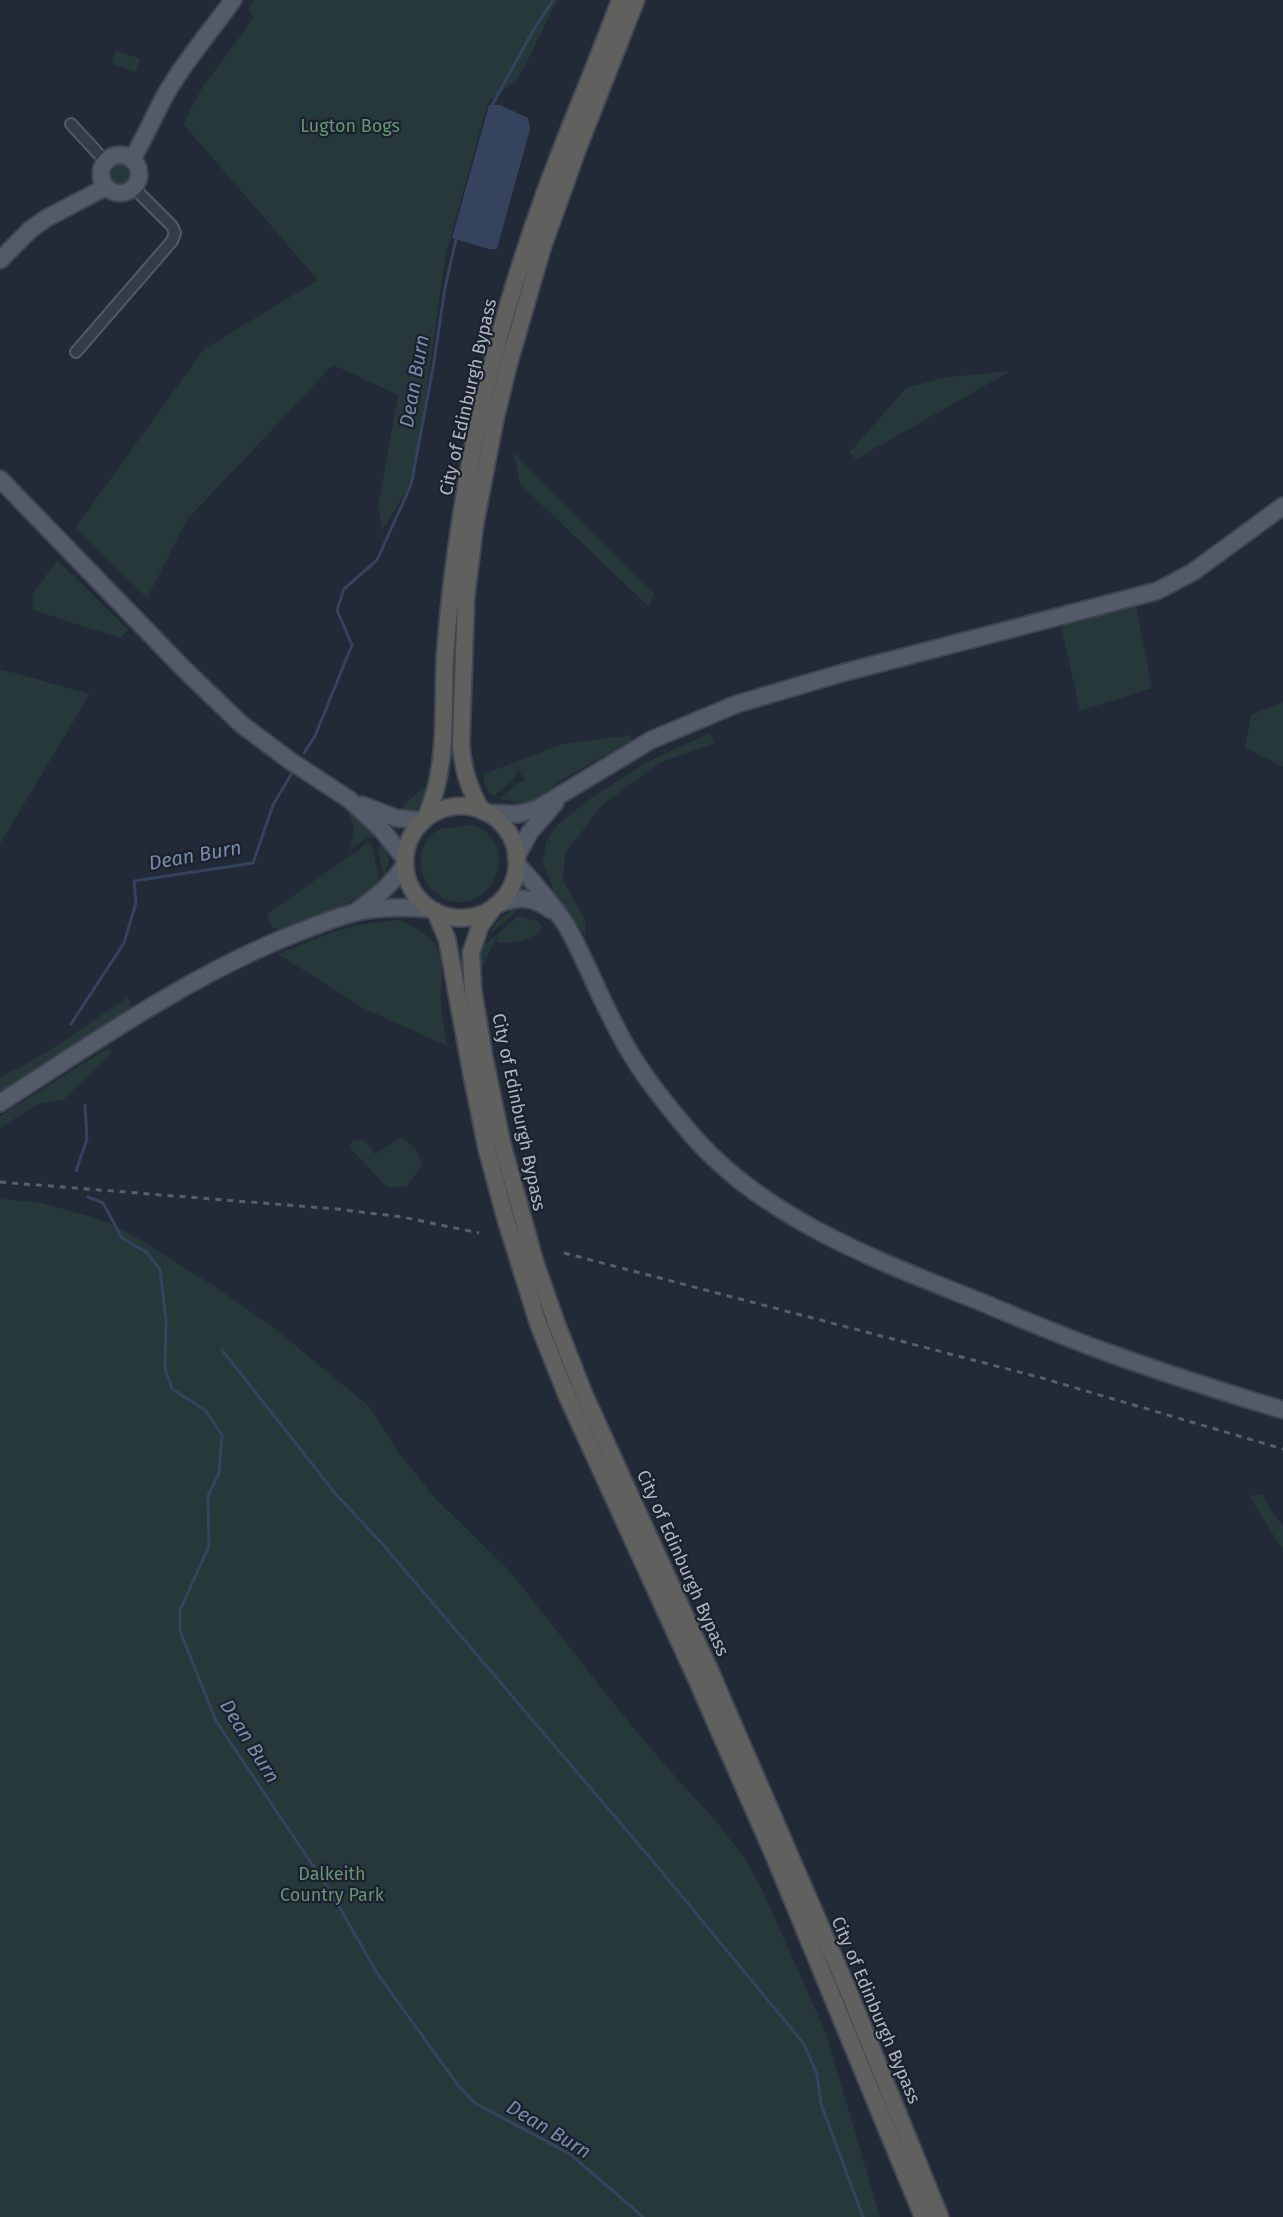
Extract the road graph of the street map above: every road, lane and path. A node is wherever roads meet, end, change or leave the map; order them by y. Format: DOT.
graph roads {
  1 [pos="232,0"];
  2 [pos="620,0"];
  3 [pos="636,0"];
  4 [pos="71,124"];
  5 [pos="132,159"];
  6 [pos="106,162"];
  7 [pos="106,187"];
  8 [pos="134,188"];
  9 [pos="0,260"];
  10 [pos="76,352"];
  11 [pos="0,479"];
  12 [pos="1283,506"];
  13 [pos="561,795"];
  14 [pos="350,800"];
  15 [pos="485,812"];
  16 [pos="424,820"];
  17 [pos="516,860"];
  18 [pos="405,862"];
  19 [pos="494,907"];
  20 [pos="433,910"];
  21 [pos="354,912"];
  22 [pos="559,916"];
  23 [pos="0,1103"];
  24 [pos="1283,1410"];
  25 [pos="923,2217"];
  26 [pos="940,2217"];
  1 -- 5 [label="main road"];
  2 -- 16 [label="highway, City of Edinburgh Bypass"];
  3 -- 15 [label="highway, City of Edinburgh Bypass"];
  4 -- 6 [label="street"];
  5 -- 6 [label="main road"];
  5 -- 8 [label="main road"];
  6 -- 7 [label="main road"];
  7 -- 8 [label="main road"];
  7 -- 9 [label="main road"];
  8 -- 10 [label="street"];
  11 -- 14 [label="main road"];
  12 -- 13 [label="main road"];
  13 -- 15 [label="main road"];
  13 -- 17 [label="main road"];
  14 -- 16 [label="main road"];
  14 -- 18 [label="main road"];
  15 -- 16 [label="highway"];
  15 -- 17 [label="highway"];
  16 -- 18 [label="highway"];
  17 -- 19 [label="highway"];
  17 -- 22 [label="main road"];
  18 -- 20 [label="highway"];
  18 -- 21 [label="main road"];
  19 -- 20 [label="highway"];
  19 -- 22 [label="main road"];
  19 -- 26 [label="highway, City of Edinburgh Bypass"];
  20 -- 21 [label="main road"];
  20 -- 25 [label="highway, City of Edinburgh Bypass"];
  21 -- 23 [label="main road"];
  22 -- 24 [label="main road"];
}
